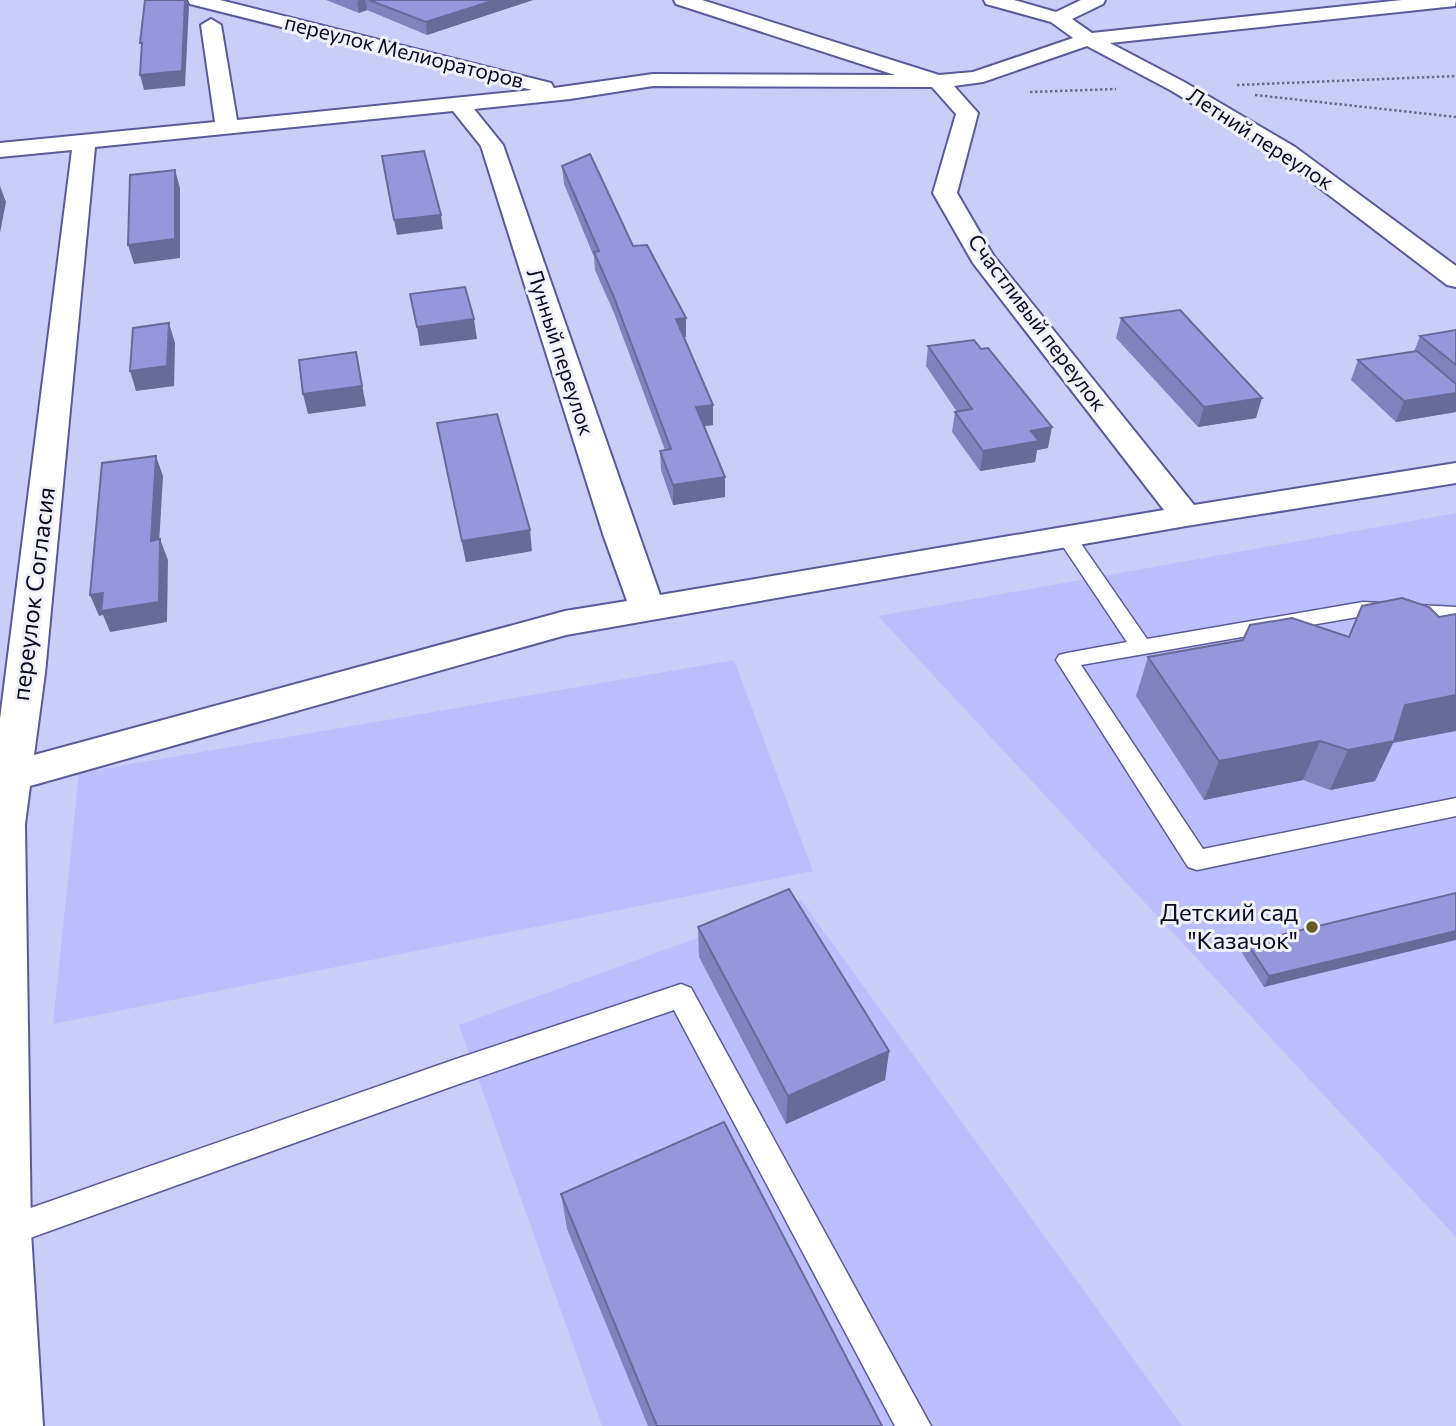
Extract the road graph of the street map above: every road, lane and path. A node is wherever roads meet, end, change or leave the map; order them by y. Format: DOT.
graph roads {
  1 [pos="197,0"];
  2 [pos="683,0"];
  3 [pos="993,0"];
  4 [pos="1096,0"];
  5 [pos="1455,0"];
  6 [pos="1058,18"];
  7 [pos="211,25"];
  8 [pos="1088,39"];
  9 [pos="938,81"];
  10 [pos="570,93"];
  11 [pos="1248,94"];
  12 [pos="458,105"];
  13 [pos="1456,117"];
  14 [pos="227,127"];
  15 [pos="84,141"];
  16 [pos="0,150"];
  17 [pos="1456,279"];
  18 [pos="1456,474"];
  19 [pos="1186,516"];
  20 [pos="1066,536"];
  21 [pos="647,607"];
  22 [pos="1456,614"];
  23 [pos="1141,647"];
  24 [pos="13,677"];
  25 [pos="6,777"];
  26 [pos="1456,807"];
  27 [pos="5,1232"];
  28 [pos="14,1426"];
  29 [pos="914,1426"];
  1 -- 10 [label="street, переулок Мелиораторов"];
  2 -- 9 [label="street"];
  3 -- 6 [label="street, Летний переулок"];
  4 -- 6 [label="street"];
  5 -- 8 [label="street"];
  6 -- 8 [label="street, Летний переулок"];
  7 -- 14 [label="street"];
  8 -- 9 [label="street"];
  8 -- 17 [label="street, Летний переулок"];
  9 -- 10 [label="street"];
  9 -- 19 [label="street, Счастливый переулок"];
  10 -- 12 [label="street"];
  11 -- 13 [label="path"];
  12 -- 14 [label="street"];
  12 -- 21 [label="street, Лунный переулок"];
  14 -- 15 [label="street"];
  15 -- 16 [label="street"];
  15 -- 24 [label="street, переулок Согласия"];
  18 -- 19 [label="street"];
  19 -- 20 [label="street"];
  20 -- 21 [label="street"];
  20 -- 23 [label="lane"];
  21 -- 25 [label="street"];
  22 -- 23 [label="lane"];
  23 -- 26 [label="lane"];
  24 -- 25 [label="street, переулок Согласия"];
  25 -- 27 [label="street, переулок Согласия"];
  27 -- 28 [label="street, переулок Согласия"];
  27 -- 29 [label="lane"];
}
